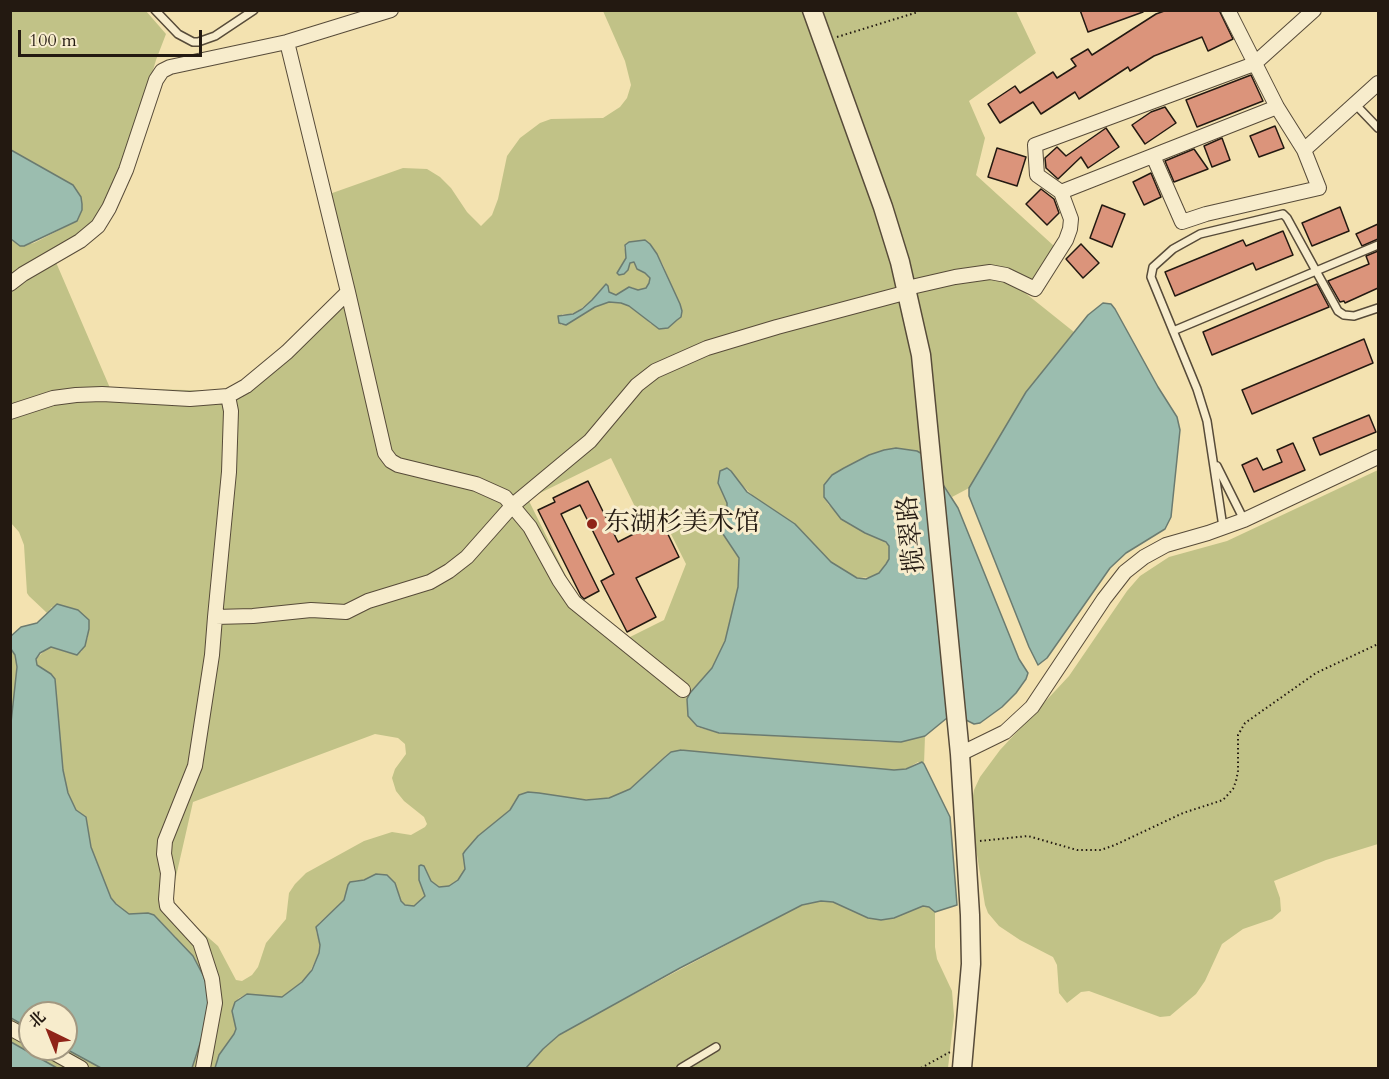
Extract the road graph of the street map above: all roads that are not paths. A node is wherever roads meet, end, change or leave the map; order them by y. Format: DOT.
graph roads {
  1 [pos="154,10"];
  2 [pos="254,10"];
  3 [pos="391,10"];
  4 [pos="812,10"];
  5 [pos="1227,10"];
  6 [pos="1314,10"];
  7 [pos="287,42"];
  8 [pos="1254,64"];
  9 [pos="1378,83"];
  10 [pos="1355,104"];
  11 [pos="1277,107"];
  12 [pos="1378,128"];
  13 [pos="1304,150"];
  14 [pos="1153,156"];
  15 [pos="1061,192"];
  16 [pos="1378,245"];
  17 [pos="1315,272"];
  18 [pos="10,284"];
  19 [pos="907,290"];
  20 [pos="348,292"];
  21 [pos="1378,308"];
  22 [pos="1173,331"];
  23 [pos="228,396"];
  24 [pos="10,412"];
  25 [pos="1378,457"];
  26 [pos="1213,459"];
  27 [pos="513,505"];
  28 [pos="1244,520"];
  29 [pos="1223,528"];
  30 [pos="215,617"];
  31 [pos="683,690"];
  32 [pos="960,745"];
  33 [pos="716,1047"];
  34 [pos="204,1068"];
  35 [pos="681,1068"];
  36 [pos="962,1068"];
  1 -- 2 [label="lane"];
  3 -- 7 [label="street"];
  4 -- 19 [label="street, 揽翠路"];
  5 -- 8 [label="street"];
  6 -- 8 [label="street"];
  7 -- 18 [label="street"];
  7 -- 20 [label="street"];
  8 -- 11 [label="street"];
  8 -- 15 [label="street"];
  9 -- 10 [label="street"];
  10 -- 12 [label="lane"];
  10 -- 13 [label="street"];
  11 -- 13 [label="street"];
  11 -- 14 [label="street"];
  13 -- 14 [label="street"];
  14 -- 15 [label="street"];
  15 -- 19 [label="street"];
  16 -- 17 [label="lane"];
  17 -- 21 [label="lane"];
  17 -- 22 [label="lane"];
  17 -- 22 [label="lane"];
  19 -- 27 [label="street"];
  19 -- 32 [label="street, 揽翠路"];
  20 -- 23 [label="street"];
  20 -- 27 [label="street"];
  22 -- 26 [label="lane"];
  23 -- 24 [label="street"];
  23 -- 30 [label="street"];
  25 -- 28 [label="street"];
  26 -- 28 [label="lane"];
  26 -- 29 [label="lane"];
  27 -- 30 [label="street"];
  27 -- 31 [label="street"];
  28 -- 29 [label="street"];
  29 -- 32 [label="street"];
  30 -- 34 [label="street"];
  32 -- 36 [label="street, 揽翠路"];
  33 -- 35 [label="lane"];
}
